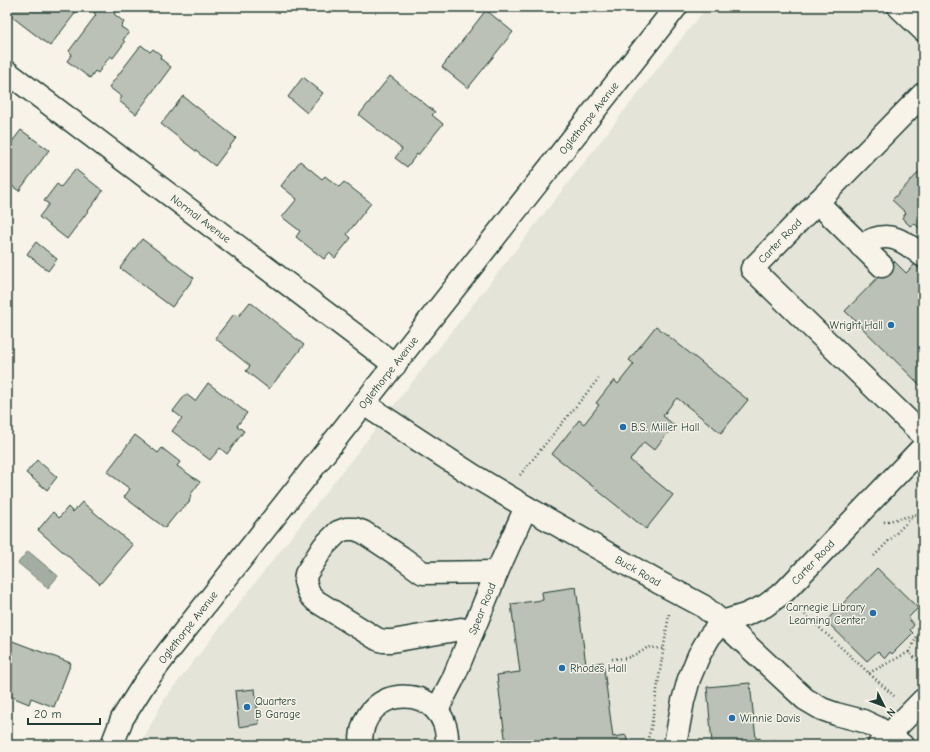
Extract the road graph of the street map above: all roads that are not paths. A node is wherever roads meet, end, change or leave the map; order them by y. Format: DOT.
graph roads {
  1 [pos="676,7"];
  2 [pos="900,7"];
  3 [pos="923,30"];
  4 [pos="8,74"];
  5 [pos="923,94"];
  6 [pos="817,202"];
  7 [pos="862,246"];
  8 [pos="923,256"];
  9 [pos="882,266"];
  10 [pos="395,365"];
  11 [pos="364,404"];
  12 [pos="923,435"];
  13 [pos="923,446"];
  14 [pos="526,507"];
  15 [pos="497,572"];
  16 [pos="722,622"];
  17 [pos="472,632"];
  18 [pos="923,700"];
  19 [pos="437,710"];
  20 [pos="890,742"];
  21 [pos="112,745"];
  22 [pos="361,745"];
  23 [pos="447,745"];
  24 [pos="675,745"];
  1 -- 10 [label="street, Oglethorpe Avenue"];
  2 -- 3 [label="street"];
  4 -- 10 [label="street, Normal Avenue"];
  5 -- 6 [label="street, Carter Road"];
  6 -- 7 [label="street"];
  6 -- 12 [label="street, Carter Road"];
  7 -- 8 [label="street"];
  7 -- 9 [label="street"];
  10 -- 11 [label="street, Oglethorpe Avenue"];
  11 -- 14 [label="street, Buck Road"];
  11 -- 21 [label="street, Oglethorpe Avenue"];
  13 -- 16 [label="street, Carter Road"];
  14 -- 15 [label="street, Spear Road"];
  14 -- 16 [label="street, Buck Road"];
  15 -- 17 [label="street, Spear Road"];
  15 -- 17 [label="street"];
  16 -- 20 [label="street, Buck Road"];
  16 -- 24 [label="street"];
  17 -- 19 [label="street, Spear Road"];
  18 -- 20 [label="street"];
  19 -- 22 [label="street"];
  19 -- 23 [label="street"];
}
